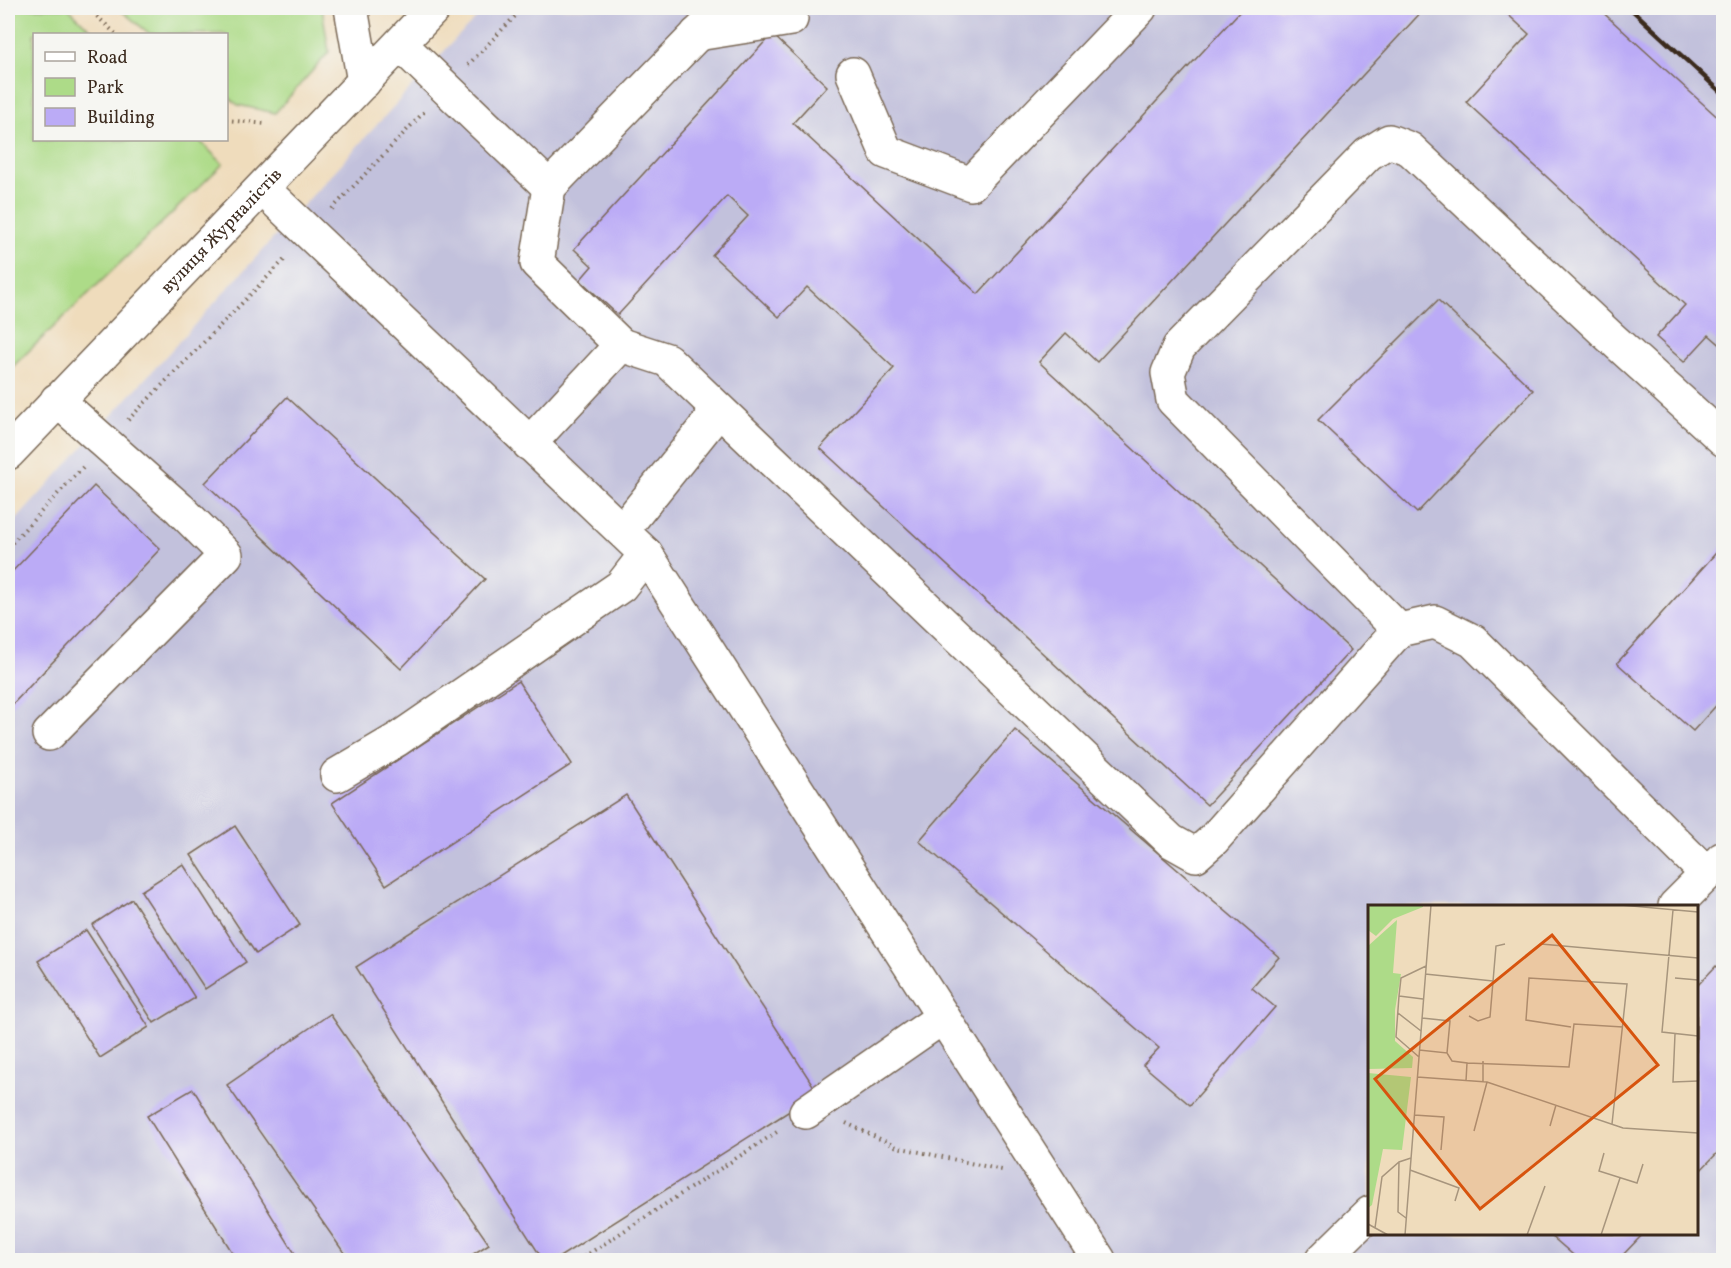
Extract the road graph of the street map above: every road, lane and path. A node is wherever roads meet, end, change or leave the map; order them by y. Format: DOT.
graph roads {
  1 [pos="88,8"];
  2 [pos="351,8"];
  3 [pos="434,8"];
  4 [pos="523,8"];
  5 [pos="1140,8"];
  6 [pos="792,19"];
  7 [pos="703,21"];
  8 [pos="116,33"];
  9 [pos="400,44"];
  10 [pos="853,75"];
  11 [pos="364,82"];
  12 [pos="446,88"];
  13 [pos="228,120"];
  14 [pos="267,124"];
  15 [pos="549,187"];
  16 [pos="263,189"];
  17 [pos="309,233"];
  18 [pos="621,345"];
  19 [pos="57,400"];
  20 [pos="719,410"];
  21 [pos="1724,440"];
  22 [pos="105,444"];
  23 [pos="529,444"];
  24 [pos="8,453"];
  25 [pos="622,531"];
  26 [pos="8,547"];
  27 [pos="646,554"];
  28 [pos="1399,630"];
  29 [pos="49,734"];
  30 [pos="337,775"];
  31 [pos="1715,866"];
  32 [pos="1676,905"];
  33 [pos="943,1017"];
  34 [pos="806,1112"];
  35 [pos="1047,1179"];
  36 [pos="1368,1215"];
  37 [pos="579,1260"];
  38 [pos="1100,1260"];
  39 [pos="1322,1260"];
  1 -- 8 [label="path"];
  2 -- 11 [label="street"];
  3 -- 9 [label="street, вулиця Журналістів"];
  4 -- 12 [label="path"];
  5 -- 10 [label="street"];
  6 -- 7 [label="street"];
  7 -- 15 [label="street"];
  9 -- 11 [label="street, вулиця Журналістів"];
  9 -- 12 [label="street"];
  11 -- 16 [label="street, вулиця Журналістів"];
  12 -- 15 [label="street"];
  12 -- 17 [label="path"];
  13 -- 14 [label="path"];
  15 -- 18 [label="street"];
  16 -- 17 [label="street"];
  16 -- 19 [label="street, вулиця Журналістів"];
  17 -- 22 [label="path"];
  17 -- 23 [label="street"];
  18 -- 20 [label="street"];
  18 -- 23 [label="street"];
  19 -- 22 [label="street"];
  19 -- 24 [label="street, вулиця Журналістів"];
  20 -- 25 [label="street"];
  20 -- 28 [label="street"];
  21 -- 28 [label="street"];
  22 -- 26 [label="path"];
  22 -- 29 [label="street"];
  23 -- 25 [label="street"];
  25 -- 27 [label="street"];
  27 -- 30 [label="street"];
  27 -- 33 [label="street"];
  28 -- 31 [label="street"];
  31 -- 32 [label="street"];
  33 -- 34 [label="street"];
  33 -- 35 [label="street"];
  34 -- 35 [label="path"];
  34 -- 37 [label="path"];
  35 -- 38 [label="street"];
  36 -- 39 [label="street"];
}
